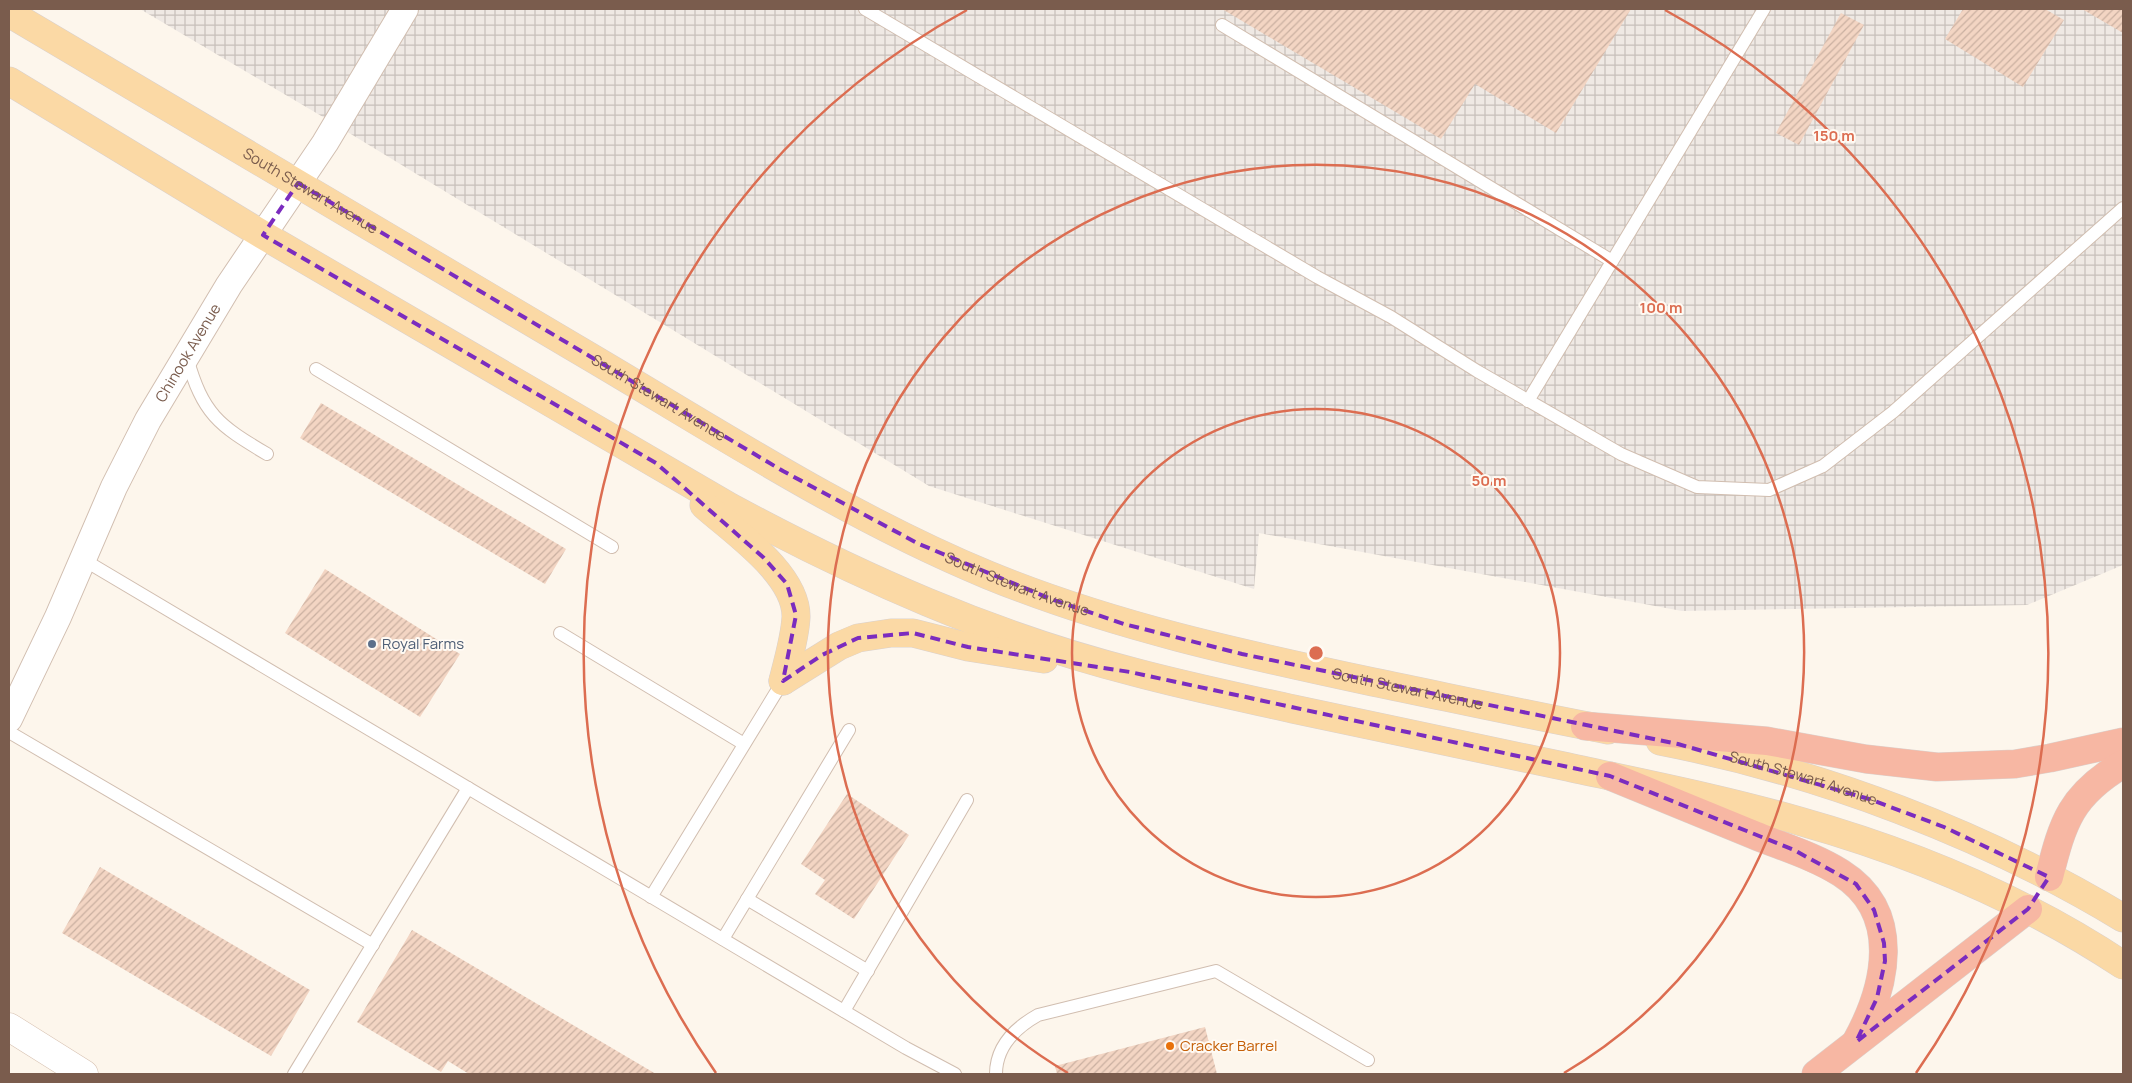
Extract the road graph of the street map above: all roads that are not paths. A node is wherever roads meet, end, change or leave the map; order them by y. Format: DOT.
graph roads {
  1 [pos="404,9"];
  2 [pos="866,9"];
  3 [pos="1764,9"];
  4 [pos="9,13"];
  5 [pos="1222,25"];
  6 [pos="9,81"];
  7 [pos="298,184"];
  8 [pos="2123,208"];
  9 [pos="263,235"];
  10 [pos="1612,261"];
  11 [pos="186,357"];
  12 [pos="316,369"];
  13 [pos="1528,401"];
  14 [pos="267,454"];
  15 [pos="656,463"];
  16 [pos="612,547"];
  17 [pos="84,560"];
  18 [pos="560,633"];
  19 [pos="1130,672"];
  20 [pos="783,681"];
  21 [pos="9,720"];
  22 [pos="1585,726"];
  23 [pos="849,730"];
  24 [pos="9,732"];
  25 [pos="2123,742"];
  26 [pos="744,744"];
  27 [pos="2123,764"];
  28 [pos="1610,776"];
  29 [pos="468,788"];
  30 [pos="967,800"];
  31 [pos="2049,877"];
  32 [pos="651,897"];
  33 [pos="747,899"];
  34 [pos="2028,910"];
  35 [pos="2123,918"];
  36 [pos="724,939"];
  37 [pos="373,944"];
  38 [pos="2123,965"];
  39 [pos="868,971"];
  40 [pos="844,1011"];
  41 [pos="9,1027"];
  42 [pos="1856,1042"];
  43 [pos="1368,1060"];
  44 [pos="84,1074"];
  45 [pos="294,1074"];
  46 [pos="955,1074"];
  47 [pos="994,1074"];
  48 [pos="1816,1074"];
  1 -- 7 [label="street, Chinook Avenue"];
  2 -- 13 [label="lane"];
  3 -- 10 [label="lane"];
  4 -- 7 [label="main road, South Stewart Avenue"];
  5 -- 10 [label="lane"];
  6 -- 9 [label="main road"];
  7 -- 9 [label="street, Chinook Avenue"];
  7 -- 22 [label="main road, South Stewart Avenue"];
  8 -- 13 [label="lane"];
  9 -- 11 [label="street, Chinook Avenue"];
  9 -- 15 [label="main road"];
  10 -- 13 [label="lane"];
  11 -- 14 [label="lane"];
  11 -- 17 [label="street, Chinook Avenue"];
  12 -- 16 [label="lane"];
  15 -- 19 [label="main road"];
  15 -- 20 [label="main road"];
  17 -- 21 [label="street, Chinook Avenue"];
  17 -- 29 [label="lane"];
  18 -- 26 [label="lane"];
  19 -- 20 [label="main road"];
  19 -- 28 [label="main road"];
  20 -- 26 [label="lane"];
  22 -- 25 [label="highway"];
  22 -- 31 [label="main road, South Stewart Avenue"];
  23 -- 33 [label="lane"];
  24 -- 37 [label="lane"];
  26 -- 32 [label="lane"];
  27 -- 31 [label="highway"];
  28 -- 34 [label="main road"];
  28 -- 42 [label="highway"];
  29 -- 32 [label="lane"];
  29 -- 37 [label="lane"];
  30 -- 39 [label="lane"];
  31 -- 34 [label="main road"];
  31 -- 35 [label="main road, South Stewart Avenue"];
  32 -- 36 [label="lane"];
  33 -- 36 [label="lane"];
  33 -- 39 [label="lane"];
  34 -- 38 [label="main road"];
  34 -- 42 [label="highway"];
  36 -- 40 [label="lane"];
  37 -- 45 [label="lane"];
  39 -- 40 [label="lane"];
  40 -- 46 [label="lane"];
  41 -- 44 [label="street"];
  42 -- 48 [label="highway"];
  43 -- 47 [label="lane"];
}
